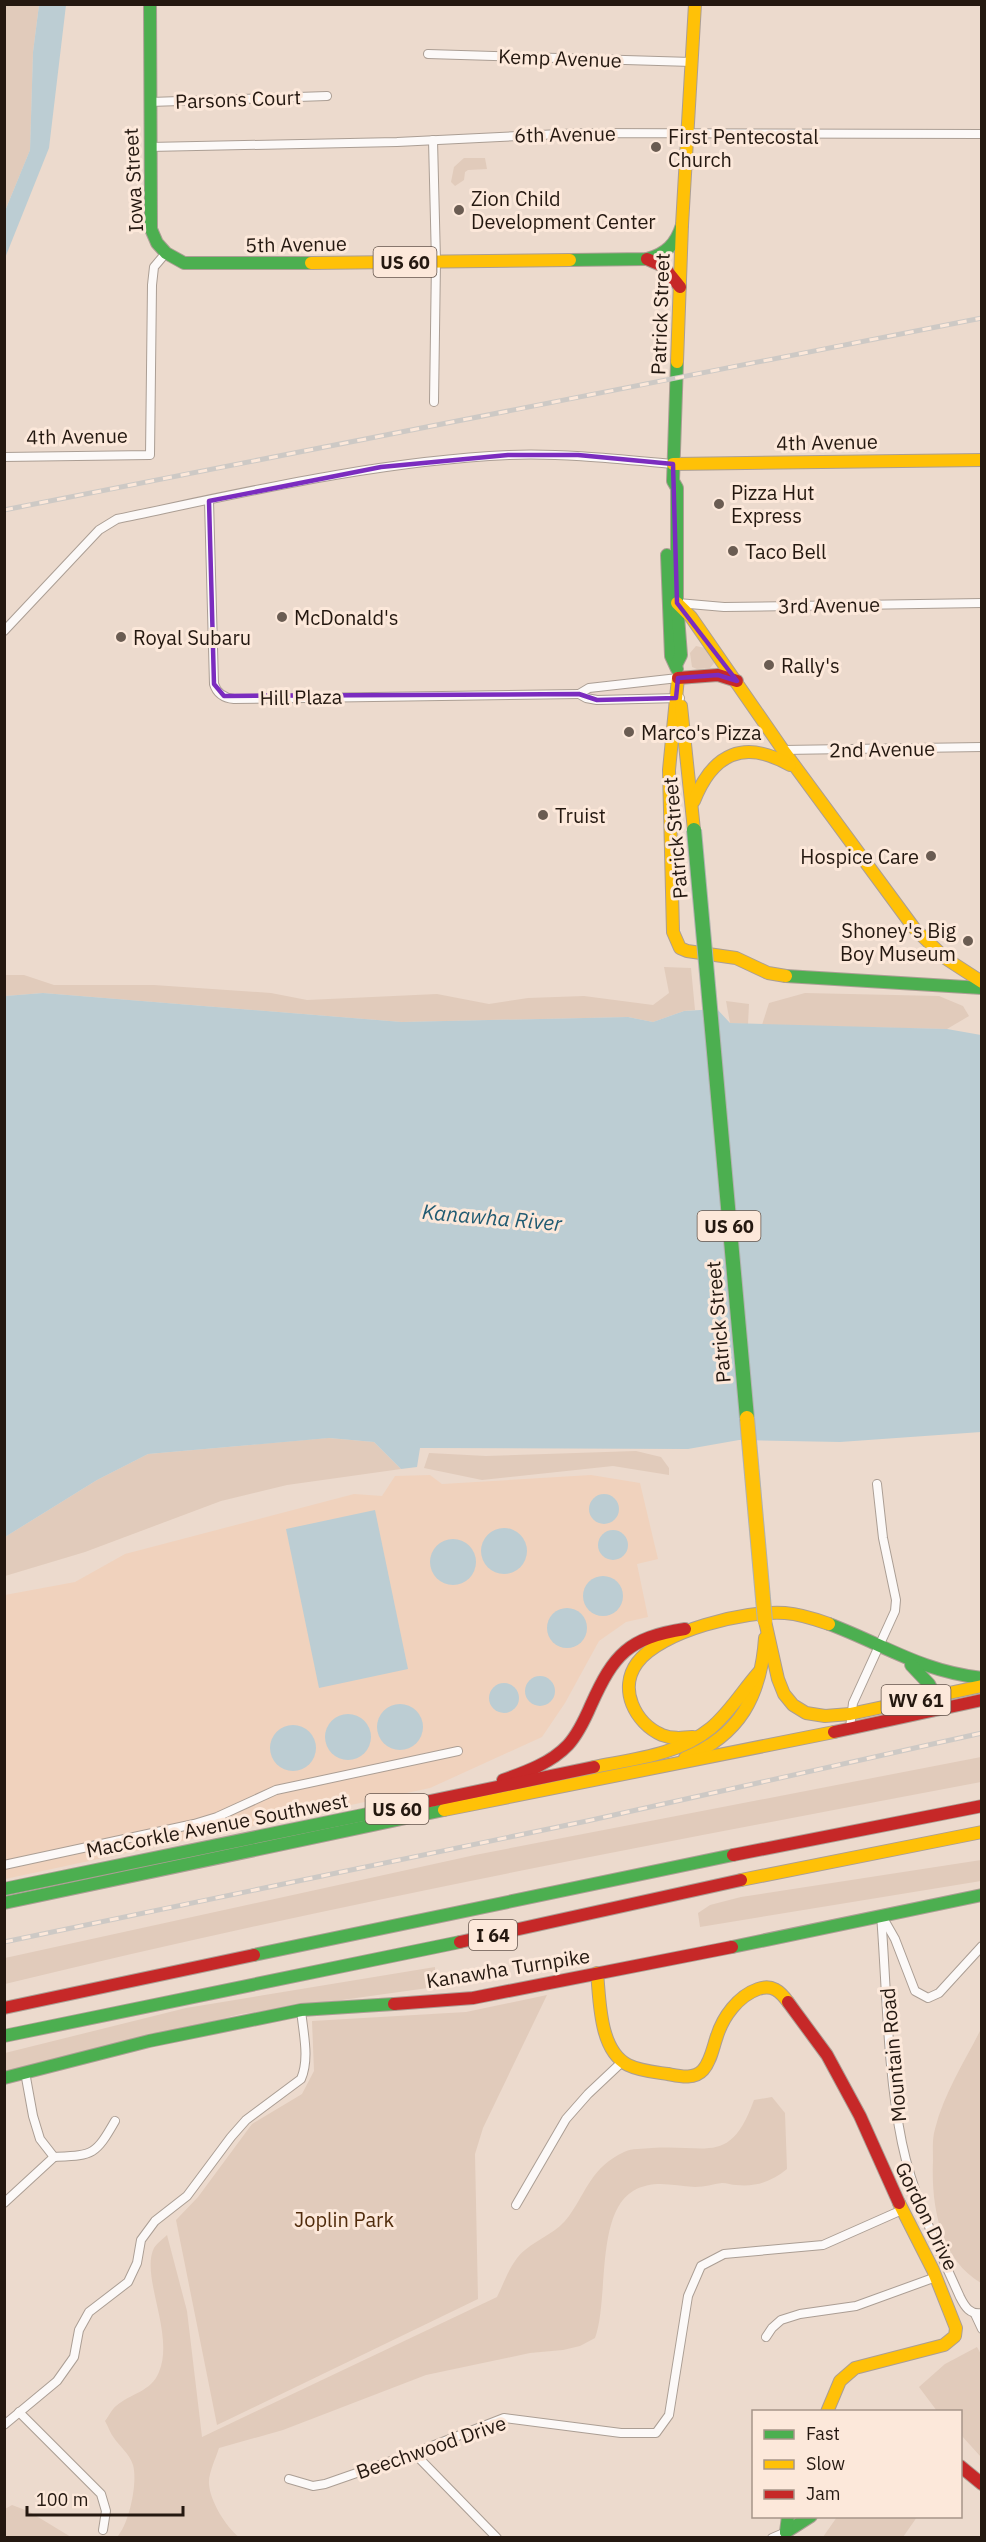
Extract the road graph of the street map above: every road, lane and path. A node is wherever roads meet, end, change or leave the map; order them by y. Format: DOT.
graph roads {
  1 [pos="150,4"];
  2 [pos="695,4"];
  3 [pos="428,54"];
  4 [pos="692,62"];
  5 [pos="327,96"];
  6 [pos="150,102"];
  7 [pos="688,133"];
  8 [pos="981,134"];
  9 [pos="433,140"];
  10 [pos="149,147"];
  11 [pos="682,225"];
  12 [pos="165,254"];
  13 [pos="647,258"];
  14 [pos="436,261"];
  15 [pos="680,287"];
  16 [pos="434,402"];
  17 [pos="150,455"];
  18 [pos="4,457"];
  19 [pos="981,460"];
  20 [pos="673,464"];
  21 [pos="673,481"];
  22 [pos="209,501"];
  23 [pos="677,603"];
  24 [pos="981,603"];
  25 [pos="4,632"];
  26 [pos="677,671"];
  27 [pos="737,681"];
  28 [pos="579,694"];
  29 [pos="678,698"];
  30 [pos="981,747"];
  31 [pos="783,750"];
  32 [pos="797,769"];
  33 [pos="692,806"];
  34 [pos="952,963"];
  35 [pos="981,982"];
  36 [pos="932,984"];
  37 [pos="981,988"];
  38 [pos="877,1484"];
  39 [pos="702,1627"];
  40 [pos="880,1647"];
  41 [pos="908,1661"];
  42 [pos="765,1669"];
  43 [pos="981,1678"];
  44 [pos="981,1686"];
  45 [pos="981,1700"];
  46 [pos="938,1702"];
  47 [pos="850,1721"];
  48 [pos="712,1729"];
  49 [pos="458,1750"];
  50 [pos="646,1770"];
  51 [pos="454,1797"];
  52 [pos="981,1806"];
  53 [pos="981,1832"];
  54 [pos="4,1865"];
  55 [pos="4,1889"];
  56 [pos="981,1895"];
  57 [pos="4,1903"];
  58 [pos="881,1915"];
  59 [pos="981,1946"];
  60 [pos="597,1973"];
  61 [pos="4,2008"];
  62 [pos="301,2010"];
  63 [pos="4,2036"];
  64 [pos="622,2062"];
  65 [pos="25,2072"];
  66 [pos="4,2078"];
  67 [pos="115,2121"];
  68 [pos="54,2157"];
  69 [pos="4,2203"];
  70 [pos="516,2205"];
  71 [pos="902,2210"];
  72 [pos="936,2277"];
  73 [pos="978,2314"];
  74 [pos="981,2329"];
  75 [pos="766,2337"];
  76 [pos="828,2410"];
  77 [pos="19,2412"];
  78 [pos="4,2425"];
  79 [pos="414,2453"];
  80 [pos="962,2468"];
  81 [pos="289,2479"];
  82 [pos="981,2484"];
  83 [pos="788,2518"];
  84 [pos="809,2518"];
  85 [pos="103,2530"];
  86 [pos="786,2532"];
  87 [pos="497,2538"];
  88 [pos="772,2538"];
  1 -- 6 [label="main road, Iowa Street"];
  2 -- 4 [label="main road, Patrick Street"];
  3 -- 4 [label="street, Kemp Avenue"];
  4 -- 7 [label="main road, Patrick Street"];
  5 -- 6 [label="street, Parsons Court"];
  6 -- 10 [label="main road, Iowa Street"];
  7 -- 8 [label="street, 6th Avenue"];
  7 -- 9 [label="street, 6th Avenue"];
  7 -- 11 [label="main road, Patrick Street"];
  9 -- 10 [label="street, 6th Avenue"];
  9 -- 14 [label="street"];
  10 -- 12 [label="main road, Iowa Street"];
  11 -- 13 [label="main road"];
  11 -- 15 [label="main road, Patrick Street"];
  12 -- 14 [label="main road, 5th Avenue / US 60"];
  12 -- 17 [label="street, Iowa Street"];
  13 -- 14 [label="main road, 5th Avenue / US 60"];
  13 -- 15 [label="main road"];
  14 -- 16 [label="street"];
  15 -- 20 [label="main road, Patrick Street"];
  17 -- 18 [label="street, 4th Avenue"];
  19 -- 20 [label="main road, 4th Avenue"];
  20 -- 21 [label="main road, Patrick Street"];
  20 -- 22 [label="street"];
  21 -- 23 [label="main road, Patrick Street"];
  21 -- 26 [label="main road, Patrick Street"];
  22 -- 25 [label="street"];
  22 -- 28 [label="street, Hill Plaza"];
  23 -- 24 [label="street, 3rd Avenue"];
  23 -- 26 [label="main road, Patrick Street"];
  23 -- 27 [label="main road"];
  26 -- 27 [label="main road"];
  26 -- 28 [label="street, Hill Plaza"];
  26 -- 29 [label="main road"];
  27 -- 31 [label="main road"];
  28 -- 29 [label="street, Hill Plaza"];
  29 -- 33 [label="main road, Patrick Street / US 60"];
  29 -- 36 [label="main road"];
  30 -- 31 [label="street, 2nd Avenue"];
  31 -- 32 [label="main road"];
  32 -- 33 [label="main road"];
  32 -- 34 [label="main road"];
  33 -- 42 [label="main road, Patrick Street / US 60, bridge"];
  34 -- 35 [label="main road"];
  34 -- 36 [label="main road"];
  36 -- 37 [label="main road"];
  38 -- 40 [label="street"];
  39 -- 40 [label="main road"];
  39 -- 48 [label="main road"];
  39 -- 51 [label="main road"];
  40 -- 41 [label="main road"];
  40 -- 47 [label="street"];
  41 -- 43 [label="main road"];
  41 -- 46 [label="main road"];
  42 -- 47 [label="main road"];
  42 -- 48 [label="main road, MacCorkle Avenue Southwest / US 60"];
  42 -- 50 [label="main road, Patrick Street / US 60"];
  44 -- 46 [label="main road, WV 61"];
  45 -- 46 [label="main road, WV 61"];
  46 -- 47 [label="main road, WV 61"];
  47 -- 50 [label="main road"];
  48 -- 51 [label="main road, MacCorkle Avenue Southwest / US 60"];
  49 -- 54 [label="street"];
  50 -- 57 [label="main road, MacCorkle Avenue Southwest / US 60"];
  51 -- 55 [label="main road, MacCorkle Avenue Southwest / US 60"];
  52 -- 61 [label="main road, I 64"];
  53 -- 63 [label="main road, I 64"];
  56 -- 58 [label="main road, Kanawha Turnpike"];
  58 -- 59 [label="street"];
  58 -- 60 [label="main road, Kanawha Turnpike"];
  58 -- 73 [label="street, Mountain Road"];
  60 -- 62 [label="main road, Kanawha Turnpike"];
  60 -- 64 [label="main road"];
  62 -- 65 [label="main road, Kanawha Turnpike"];
  62 -- 77 [label="street"];
  64 -- 70 [label="street"];
  64 -- 71 [label="main road, Gordon Drive"];
  65 -- 66 [label="main road, Kanawha Turnpike"];
  65 -- 68 [label="street"];
  67 -- 68 [label="street"];
  68 -- 69 [label="street"];
  71 -- 72 [label="main road, Gordon Drive"];
  71 -- 79 [label="street, Beechwood Drive"];
  72 -- 75 [label="street"];
  72 -- 76 [label="main road, Gordon Drive"];
  73 -- 74 [label="street, Mountain Road"];
  77 -- 78 [label="street"];
  77 -- 85 [label="street"];
  79 -- 81 [label="street, Beechwood Drive"];
  79 -- 87 [label="street"];
  80 -- 82 [label="main road"];
  83 -- 86 [label="main road"];
  84 -- 86 [label="main road"];
  86 -- 88 [label="street"];
}
